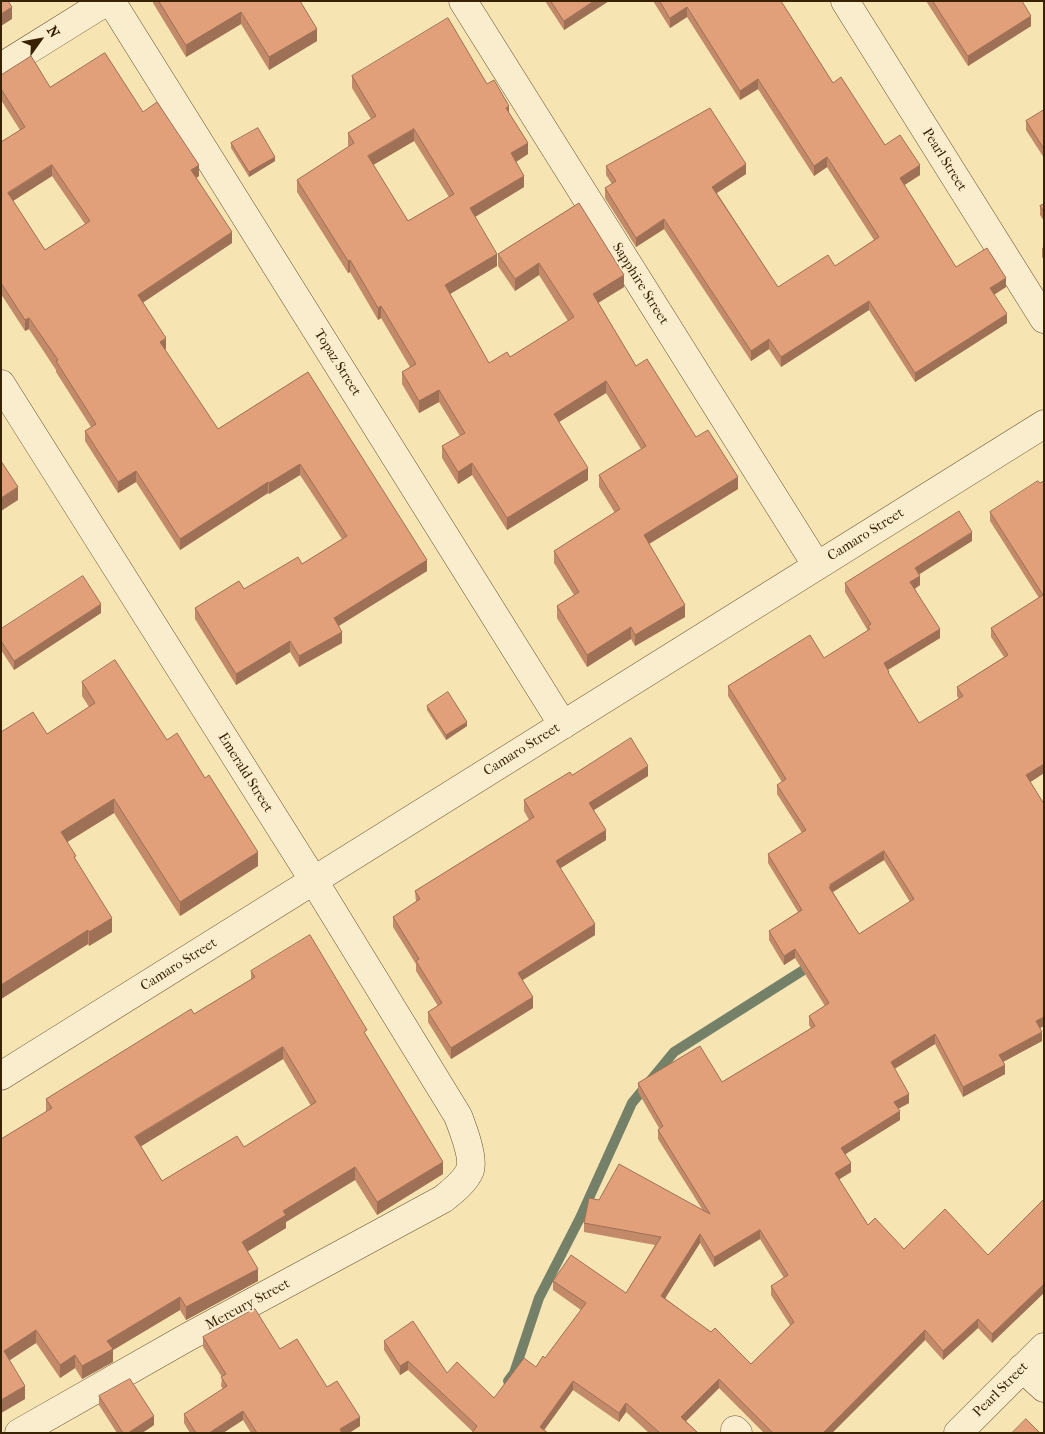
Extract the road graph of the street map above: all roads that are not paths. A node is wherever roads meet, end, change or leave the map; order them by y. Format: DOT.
graph roads {
  1 [pos="109,1"];
  2 [pos="463,1"];
  3 [pos="845,1"];
  4 [pos="1,67"];
  5 [pos="1044,319"];
  6 [pos="1,384"];
  7 [pos="1044,424"];
  8 [pos="816,566"];
  9 [pos="563,725"];
  10 [pos="314,881"];
  11 [pos="1,1076"];
  12 [pos="470,1169"];
  13 [pos="1044,1347"];
  14 [pos="1022,1368"];
  15 [pos="1044,1388"];
  16 [pos="19,1433"];
  17 [pos="958,1433"];
  1 -- 4 [label="street"];
  1 -- 9 [label="street, Topaz Street"];
  2 -- 8 [label="street, Sapphire Street"];
  3 -- 5 [label="street, Pearl Street"];
  6 -- 10 [label="street, Emerald Street"];
  7 -- 8 [label="street, Camaro Street"];
  8 -- 9 [label="street, Camaro Street"];
  9 -- 10 [label="street, Camaro Street"];
  10 -- 11 [label="street, Camaro Street"];
  10 -- 12 [label="street, Emerald Street"];
  12 -- 16 [label="street, Mercury Street"];
  13 -- 14 [label="street, Pearl Street"];
  14 -- 15 [label="street"];
  14 -- 17 [label="street, Pearl Street"];
}
